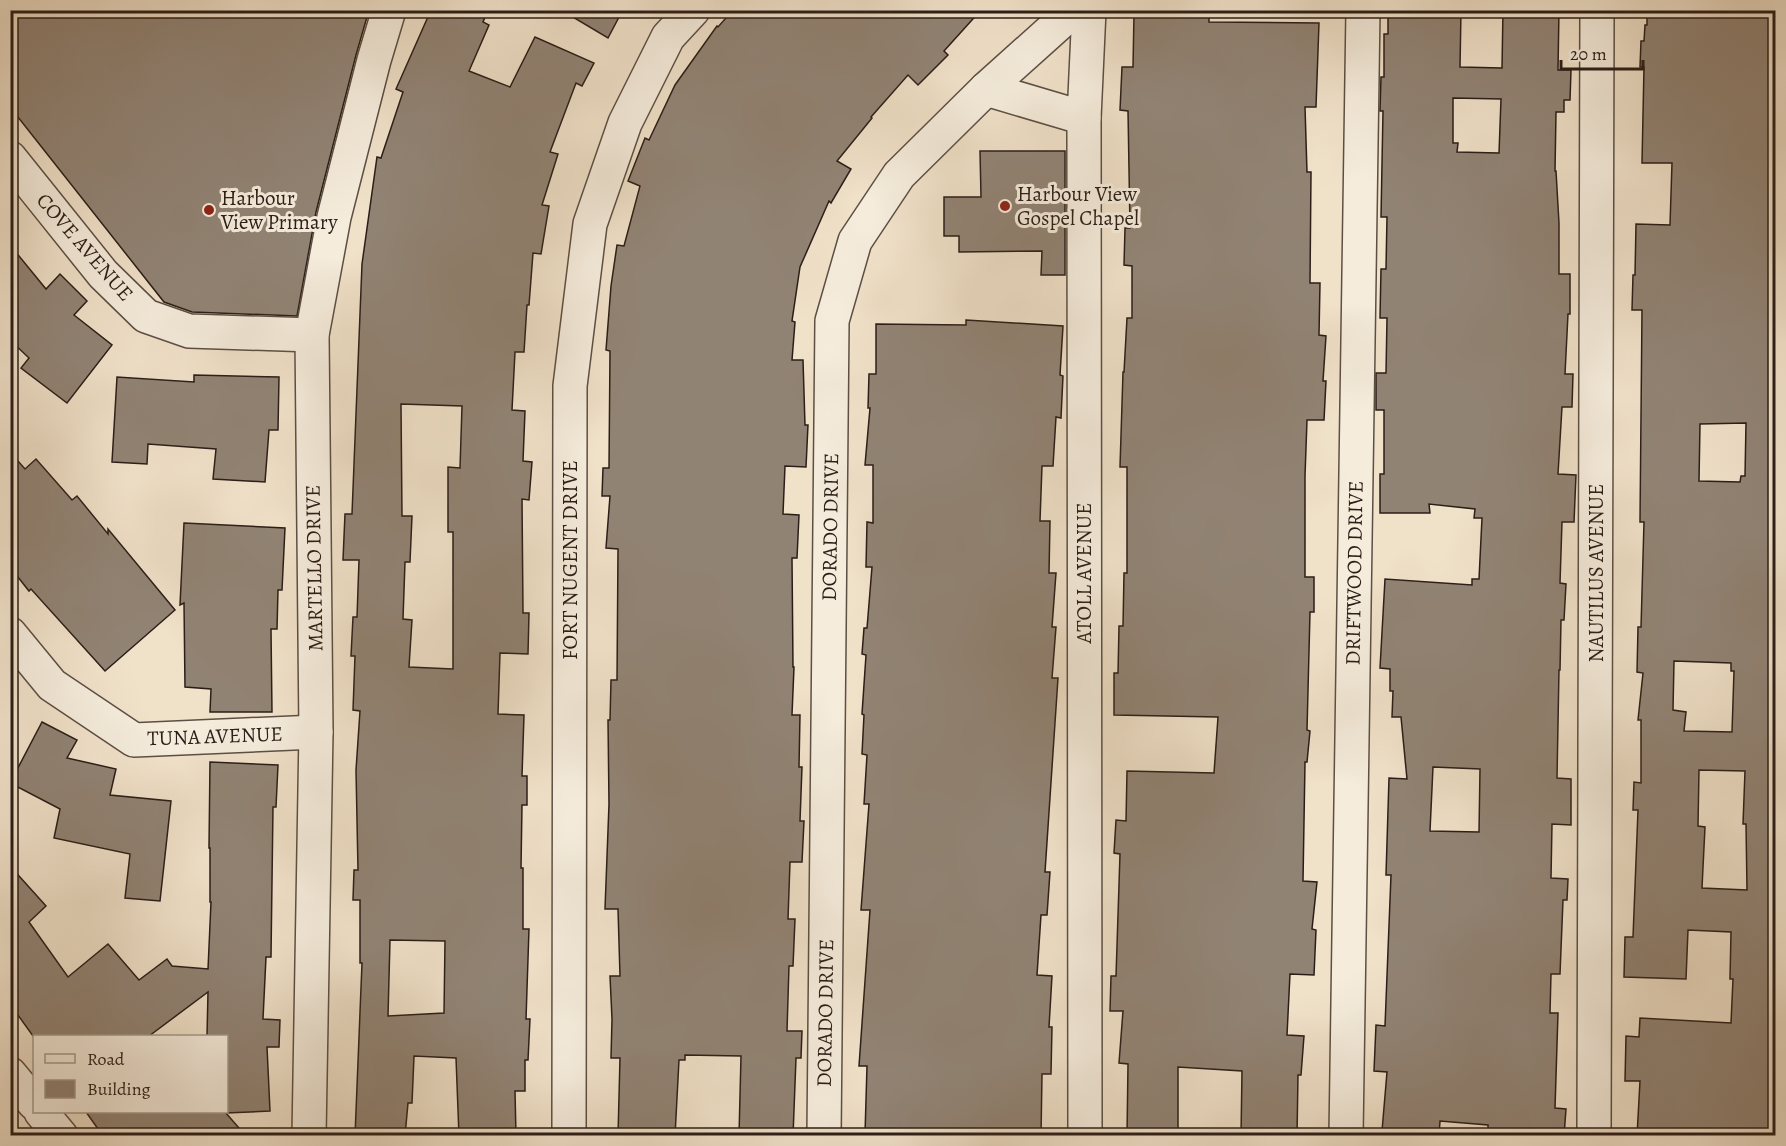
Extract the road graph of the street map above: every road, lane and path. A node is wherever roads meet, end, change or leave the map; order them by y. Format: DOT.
graph roads {
  1 [pos="389,10"];
  2 [pos="693,10"];
  3 [pos="1074,10"];
  4 [pos="1089,10"];
  5 [pos="1363,10"];
  6 [pos="1597,10"];
  7 [pos="986,89"];
  8 [pos="1084,118"];
  9 [pos="10,158"];
  10 [pos="312,335"];
  11 [pos="10,634"];
  12 [pos="316,732"];
  13 [pos="10,1074"];
  14 [pos="33,1102"];
  15 [pos="42,1113"];
  16 [pos="62,1136"];
  17 [pos="309,1136"];
  18 [pos="569,1136"];
  19 [pos="824,1136"];
  20 [pos="1085,1136"];
  21 [pos="1346,1136"];
  22 [pos="1594,1136"];
  1 -- 10 [label="street, MARTELLO DRIVE"];
  2 -- 18 [label="street, FORT NUGENT DRIVE"];
  3 -- 7 [label="street, DORADO DRIVE"];
  4 -- 8 [label="street, ATOLL AVENUE"];
  5 -- 21 [label="street, DRIFTWOOD DRIVE"];
  6 -- 22 [label="street, NAUTILUS AVENUE"];
  7 -- 8 [label="street"];
  7 -- 19 [label="street, DORADO DRIVE"];
  8 -- 20 [label="street, ATOLL AVENUE"];
  9 -- 10 [label="street, COVE AVENUE"];
  10 -- 12 [label="street, MARTELLO DRIVE"];
  11 -- 12 [label="street, TUNA AVENUE"];
  12 -- 17 [label="street, MARTELLO DRIVE"];
  13 -- 14 [label="street"];
  15 -- 16 [label="street"];
}
